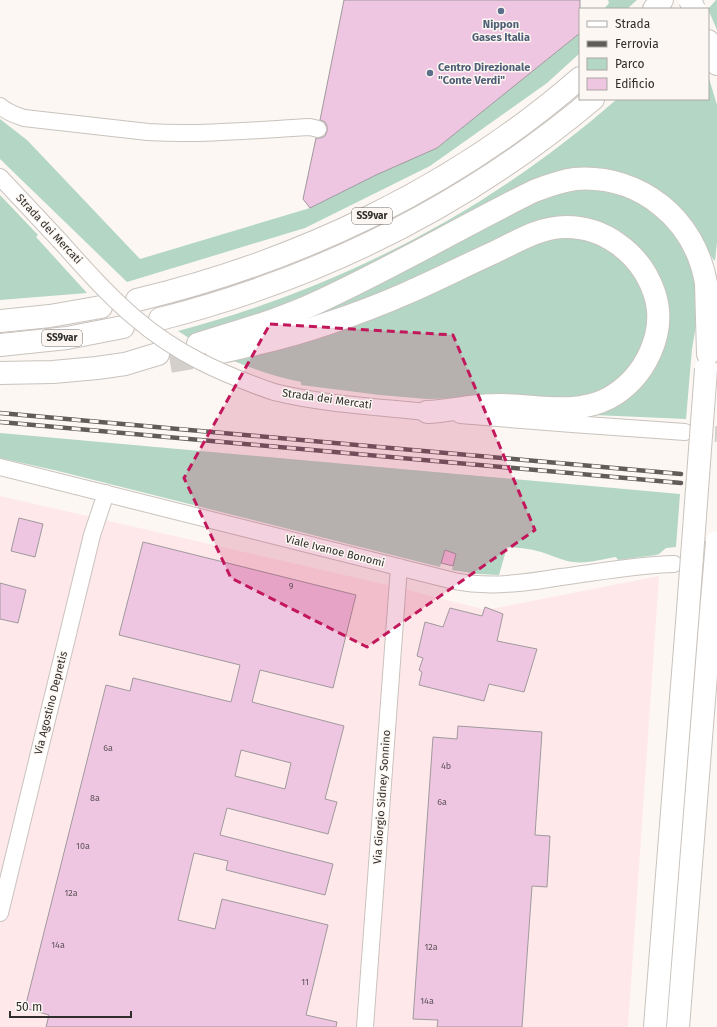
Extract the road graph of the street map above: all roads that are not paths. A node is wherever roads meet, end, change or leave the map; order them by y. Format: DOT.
graph roads {
  1 [pos="662,0"];
  2 [pos="655,8"];
  3 [pos="709,44"];
  4 [pos="717,64"];
  5 [pos="579,79"];
  6 [pos="592,100"];
  7 [pos="0,106"];
  8 [pos="318,129"];
  9 [pos="0,177"];
  10 [pos="137,300"];
  11 [pos="717,303"];
  12 [pos="0,307"];
  13 [pos="160,319"];
  14 [pos="0,321"];
  15 [pos="122,328"];
  16 [pos="0,345"];
  17 [pos="164,358"];
  18 [pos="707,361"];
  19 [pos="0,373"];
  20 [pos="427,412"];
  21 [pos="685,432"];
  22 [pos="0,467"];
  23 [pos="106,493"];
  24 [pos="717,542"];
  25 [pos="674,564"];
  26 [pos="399,567"];
  27 [pos="0,913"];
  28 [pos="365,1027"];
  29 [pos="655,1027"];
  30 [pos="678,1027"];
  1 -- 2 [label="highway"];
  3 -- 4 [label="highway"];
  5 -- 10 [label="highway, SS9var"];
  6 -- 13 [label="highway, SS9var"];
  7 -- 8 [label="street"];
  9 -- 20 [label="street, Strada dei Mercati, bridge"];
  11 -- 18 [label="highway"];
  12 -- 14 [label="highway, SS9var"];
  15 -- 16 [label="highway, SS9var"];
  17 -- 19 [label="highway"];
  18 -- 20 [label="highway"];
  18 -- 29 [label="highway, bridge"];
  20 -- 21 [label="street, Strada dei Mercati"];
  22 -- 23 [label="street, Viale Ivanoe Bonomi"];
  23 -- 26 [label="street, Viale Ivanoe Bonomi"];
  23 -- 27 [label="street, Via Agostino Depretis"];
  24 -- 30 [label="highway, bridge"];
  25 -- 26 [label="street, Viale Ivanoe Bonomi"];
  26 -- 28 [label="street, Via Giorgio Sidney Sonnino"];
}
